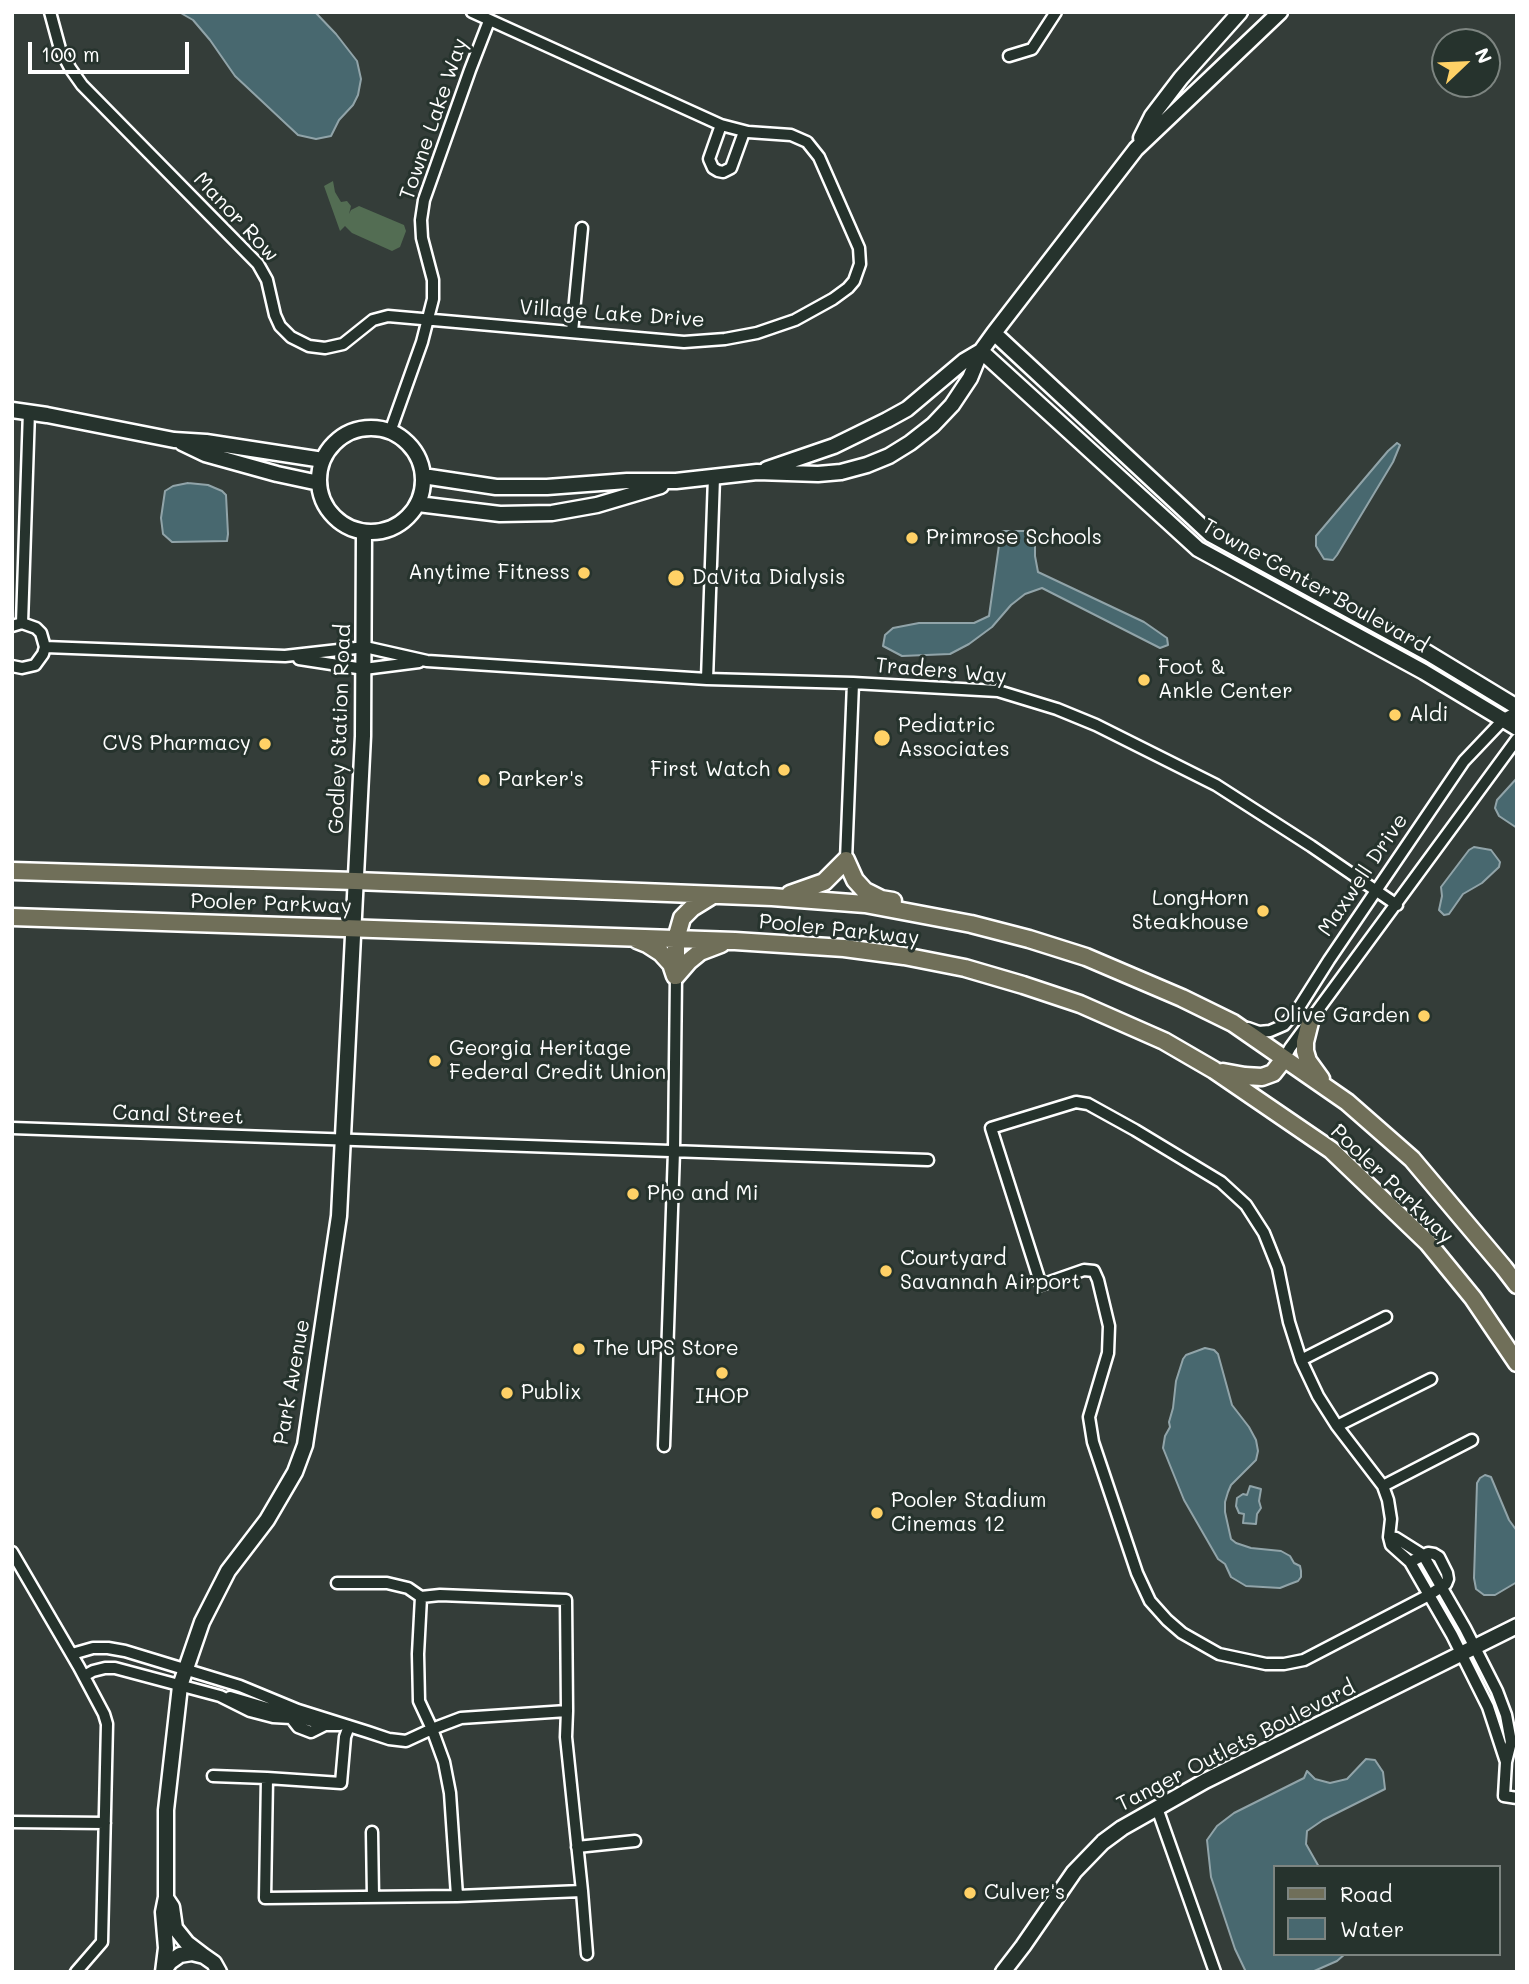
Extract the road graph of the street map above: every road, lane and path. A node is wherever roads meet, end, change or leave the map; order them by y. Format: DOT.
graph roads {
  1 [pos="50,12"];
  2 [pos="472,12"];
  3 [pos="1056,12"];
  4 [pos="1240,12"];
  5 [pos="1280,12"];
  6 [pos="489,20"];
  7 [pos="1009,56"];
  8 [pos="721,125"];
  9 [pos="744,132"];
  10 [pos="1136,149"];
  11 [pos="582,228"];
  12 [pos="429,319"];
  13 [pos="572,331"];
  14 [pos="994,333"];
  15 [pos="981,351"];
  16 [pos="12,410"];
  17 [pos="29,411"];
  18 [pos="390,432"];
  19 [pos="174,440"];
  20 [pos="323,460"];
  21 [pos="757,472"];
  22 [pos="423,476"];
  23 [pos="714,477"];
  24 [pos="676,481"];
  25 [pos="319,483"];
  26 [pos="418,503"];
  27 [pos="364,532"];
  28 [pos="17,624"];
  29 [pos="44,647"];
  30 [pos="365,648"];
  31 [pos="285,656"];
  32 [pos="427,661"];
  33 [pos="12,666"];
  34 [pos="364,669"];
  35 [pos="708,679"];
  36 [pos="853,683"];
  37 [pos="1512,713"];
  38 [pos="1517,728"];
  39 [pos="1517,739"];
  40 [pos="846,860"];
  41 [pos="12,871"];
  42 [pos="355,881"];
  43 [pos="1375,891"];
  44 [pos="713,895"];
  45 [pos="772,897"];
  46 [pos="1396,905"];
  47 [pos="12,917"];
  48 [pos="958,921"];
  49 [pos="352,928"];
  50 [pos="628,937"];
  51 [pos="676,939"];
  52 [pos="735,941"];
  53 [pos="676,976"];
  54 [pos="1311,1022"];
  55 [pos="1233,1023"];
  56 [pos="1284,1059"];
  57 [pos="1214,1070"];
  58 [pos="1328,1089"];
  59 [pos="12,1128"];
  60 [pos="343,1140"];
  61 [pos="674,1151"];
  62 [pos="928,1160"];
  63 [pos="1517,1286"];
  64 [pos="1386,1317"];
  65 [pos="1301,1360"];
  66 [pos="1517,1363"];
  67 [pos="1431,1379"];
  68 [pos="1337,1426"];
  69 [pos="1472,1440"];
  70 [pos="664,1446"];
  71 [pos="1383,1486"];
  72 [pos="1389,1537"];
  73 [pos="12,1552"];
  74 [pos="1423,1555"];
  75 [pos="1410,1562"];
  76 [pos="15,1563"];
  77 [pos="337,1583"];
  78 [pos="1441,1588"];
  79 [pos="1429,1595"];
  80 [pos="421,1597"];
  81 [pos="1515,1627"];
  82 [pos="1468,1651"];
  83 [pos="72,1654"];
  84 [pos="185,1669"];
  85 [pos="84,1676"];
  86 [pos="180,1686"];
  87 [pos="567,1712"];
  88 [pos="347,1725"];
  89 [pos="432,1729"];
  90 [pos="1506,1762"];
  91 [pos="213,1776"];
  92 [pos="267,1778"];
  93 [pos="1517,1798"];
  94 [pos="1157,1808"];
  95 [pos="12,1822"];
  96 [pos="105,1824"];
  97 [pos="373,1832"];
  98 [pos="635,1841"];
  99 [pos="577,1847"];
  100 [pos="582,1891"];
  101 [pos="457,1896"];
  102 [pos="166,1897"];
  103 [pos="373,1897"];
  104 [pos="587,1954"];
  105 [pos="204,1956"];
  106 [pos="76,1972"];
  107 [pos="163,1972"];
  108 [pos="219,1972"];
  109 [pos="1003,1972"];
  110 [pos="1215,1972"];
  1 -- 12 [label="street, Manor Row"];
  2 -- 6 [label="street, Village Lake Drive"];
  3 -- 7 [label="street"];
  4 -- 10 [label="street"];
  5 -- 10 [label="street"];
  6 -- 8 [label="street, Village Lake Drive"];
  6 -- 12 [label="street, Towne Lake Way"];
  8 -- 9 [label="street, Village Lake Drive"];
  8 -- 9 [label="street"];
  9 -- 13 [label="street, Village Lake Drive"];
  10 -- 14 [label="street"];
  11 -- 13 [label="street"];
  12 -- 13 [label="street, Village Lake Drive"];
  12 -- 18 [label="street, Towne Lake Way"];
  14 -- 15 [label="street"];
  14 -- 37 [label="street, Towne Center Boulevard"];
  15 -- 21 [label="street"];
  15 -- 21 [label="street"];
  15 -- 37 [label="street, Towne Center Boulevard"];
  16 -- 17 [label="street"];
  17 -- 19 [label="street"];
  17 -- 28 [label="street"];
  18 -- 20 [label="street"];
  18 -- 22 [label="street"];
  19 -- 20 [label="street"];
  19 -- 25 [label="street"];
  20 -- 25 [label="street"];
  21 -- 23 [label="street"];
  22 -- 24 [label="street"];
  22 -- 26 [label="street"];
  23 -- 24 [label="street"];
  23 -- 35 [label="street"];
  24 -- 26 [label="street"];
  25 -- 27 [label="street"];
  26 -- 27 [label="street"];
  27 -- 30 [label="street, Godley Station Road"];
  28 -- 29 [label="street"];
  29 -- 31 [label="street"];
  29 -- 33 [label="street"];
  30 -- 31 [label="street, Traders Way"];
  30 -- 32 [label="street, Traders Way"];
  30 -- 34 [label="street, Godley Station Road"];
  31 -- 34 [label="street, Traders Way"];
  32 -- 34 [label="street, Traders Way"];
  32 -- 35 [label="street, Traders Way"];
  34 -- 42 [label="street, Godley Station Road"];
  35 -- 36 [label="street, Traders Way"];
  36 -- 40 [label="street"];
  36 -- 43 [label="street, Traders Way"];
  37 -- 38 [label="street, Towne Center Boulevard"];
  37 -- 43 [label="street, Maxwell Drive"];
  39 -- 46 [label="street, Maxwell Drive"];
  40 -- 45 [label="main road"];
  40 -- 48 [label="main road"];
  41 -- 42 [label="main road, Pooler Parkway"];
  42 -- 44 [label="main road, Pooler Parkway"];
  42 -- 49 [label="street, Godley Station Road"];
  43 -- 46 [label="street, Traders Way"];
  43 -- 55 [label="street, Maxwell Drive"];
  44 -- 45 [label="main road, Pooler Parkway"];
  44 -- 51 [label="main road"];
  45 -- 48 [label="main road, Pooler Parkway"];
  46 -- 54 [label="street, Maxwell Drive"];
  47 -- 49 [label="main road, Pooler Parkway"];
  48 -- 55 [label="main road, Pooler Parkway"];
  49 -- 50 [label="main road, Pooler Parkway"];
  49 -- 60 [label="street, Park Avenue"];
  50 -- 51 [label="main road, Pooler Parkway"];
  50 -- 53 [label="main road"];
  51 -- 52 [label="main road, Pooler Parkway"];
  51 -- 53 [label="main road"];
  52 -- 53 [label="main road"];
  52 -- 57 [label="main road, Pooler Parkway"];
  53 -- 61 [label="street"];
  54 -- 56 [label="street, Maxwell Drive"];
  54 -- 58 [label="main road"];
  55 -- 56 [label="main road, Pooler Parkway"];
  56 -- 57 [label="main road"];
  56 -- 58 [label="main road, Pooler Parkway"];
  57 -- 66 [label="main road, Pooler Parkway"];
  58 -- 63 [label="main road, Pooler Parkway"];
  59 -- 60 [label="street, Canal Street"];
  60 -- 61 [label="street, Canal Street"];
  60 -- 84 [label="street, Park Avenue"];
  61 -- 62 [label="street, Canal Street"];
  61 -- 70 [label="street"];
  64 -- 65 [label="street"];
  65 -- 68 [label="street"];
  65 -- 79 [label="street"];
  67 -- 68 [label="street"];
  68 -- 71 [label="street"];
  69 -- 71 [label="street"];
  71 -- 72 [label="street"];
  72 -- 74 [label="street"];
  72 -- 75 [label="street"];
  73 -- 76 [label="street"];
  74 -- 75 [label="street"];
  74 -- 78 [label="street"];
  75 -- 79 [label="street"];
  76 -- 83 [label="street"];
  77 -- 80 [label="street"];
  78 -- 79 [label="street"];
  78 -- 82 [label="street"];
  79 -- 82 [label="street"];
  80 -- 87 [label="street"];
  80 -- 89 [label="street"];
  81 -- 82 [label="street, Tanger Outlets Boulevard"];
  82 -- 90 [label="street"];
  82 -- 90 [label="street"];
  82 -- 94 [label="street, Tanger Outlets Boulevard"];
  83 -- 84 [label="street"];
  83 -- 85 [label="street"];
  84 -- 86 [label="street, Park Avenue"];
  84 -- 88 [label="street"];
  85 -- 86 [label="street"];
  85 -- 96 [label="street"];
  86 -- 88 [label="street"];
  86 -- 102 [label="street, Park Avenue"];
  87 -- 89 [label="street"];
  87 -- 99 [label="street"];
  88 -- 89 [label="street"];
  88 -- 92 [label="street"];
  89 -- 101 [label="street"];
  90 -- 93 [label="street"];
  91 -- 92 [label="street"];
  92 -- 103 [label="street"];
  94 -- 109 [label="street, Tanger Outlets Boulevard"];
  94 -- 110 [label="street"];
  95 -- 96 [label="street"];
  96 -- 106 [label="street"];
  97 -- 103 [label="street"];
  98 -- 99 [label="street"];
  99 -- 100 [label="street"];
  100 -- 101 [label="street"];
  100 -- 104 [label="street"];
  101 -- 103 [label="street"];
  102 -- 105 [label="street, Park Avenue"];
  102 -- 107 [label="street, Park Avenue"];
  105 -- 107 [label="street"];
  105 -- 108 [label="street, Park Avenue"];
}
